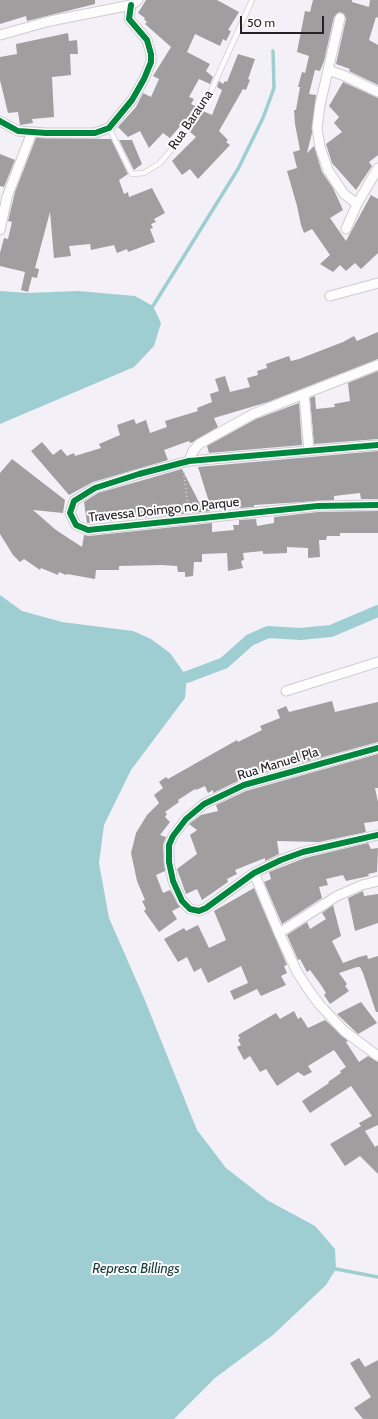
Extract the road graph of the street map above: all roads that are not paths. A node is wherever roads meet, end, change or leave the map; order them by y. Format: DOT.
graph roads {
  1 [pos="252,0"];
  2 [pos="134,2"];
  3 [pos="340,18"];
  4 [pos="0,35"];
  5 [pos="328,70"];
  6 [pos="378,92"];
  7 [pos="1,123"];
  8 [pos="109,128"];
  9 [pos="32,132"];
  10 [pos="377,174"];
  11 [pos="357,204"];
  12 [pos="346,229"];
  13 [pos="0,230"];
  14 [pos="378,283"];
  15 [pos="330,296"];
  16 [pos="378,365"];
  17 [pos="304,394"];
  18 [pos="378,445"];
  19 [pos="309,451"];
  20 [pos="186,462"];
  21 [pos="378,505"];
  22 [pos="378,662"];
  23 [pos="286,691"];
  24 [pos="378,748"];
  25 [pos="378,835"];
  26 [pos="254,873"];
  27 [pos="378,881"];
  28 [pos="279,933"];
  29 [pos="374,1046"];
  30 [pos="378,1056"];
  1 -- 8 [label="lane, Rua Barauna"];
  2 -- 4 [label="street"];
  2 -- 8 [label="street"];
  3 -- 5 [label="street"];
  5 -- 6 [label="street"];
  5 -- 11 [label="street"];
  7 -- 9 [label="street"];
  8 -- 9 [label="street"];
  9 -- 13 [label="street"];
  10 -- 11 [label="street"];
  11 -- 12 [label="street"];
  14 -- 15 [label="street"];
  16 -- 17 [label="street"];
  17 -- 19 [label="street"];
  17 -- 20 [label="street"];
  18 -- 19 [label="street, Travessa Doimgo no Parque"];
  19 -- 20 [label="street, Travessa Doimgo no Parque"];
  20 -- 21 [label="street, Travessa Doimgo no Parque"];
  22 -- 23 [label="street"];
  24 -- 26 [label="street, Rua Manuel Pla"];
  25 -- 26 [label="street"];
  26 -- 28 [label="street"];
  27 -- 28 [label="street"];
  28 -- 29 [label="street"];
  29 -- 30 [label="street"];
}
